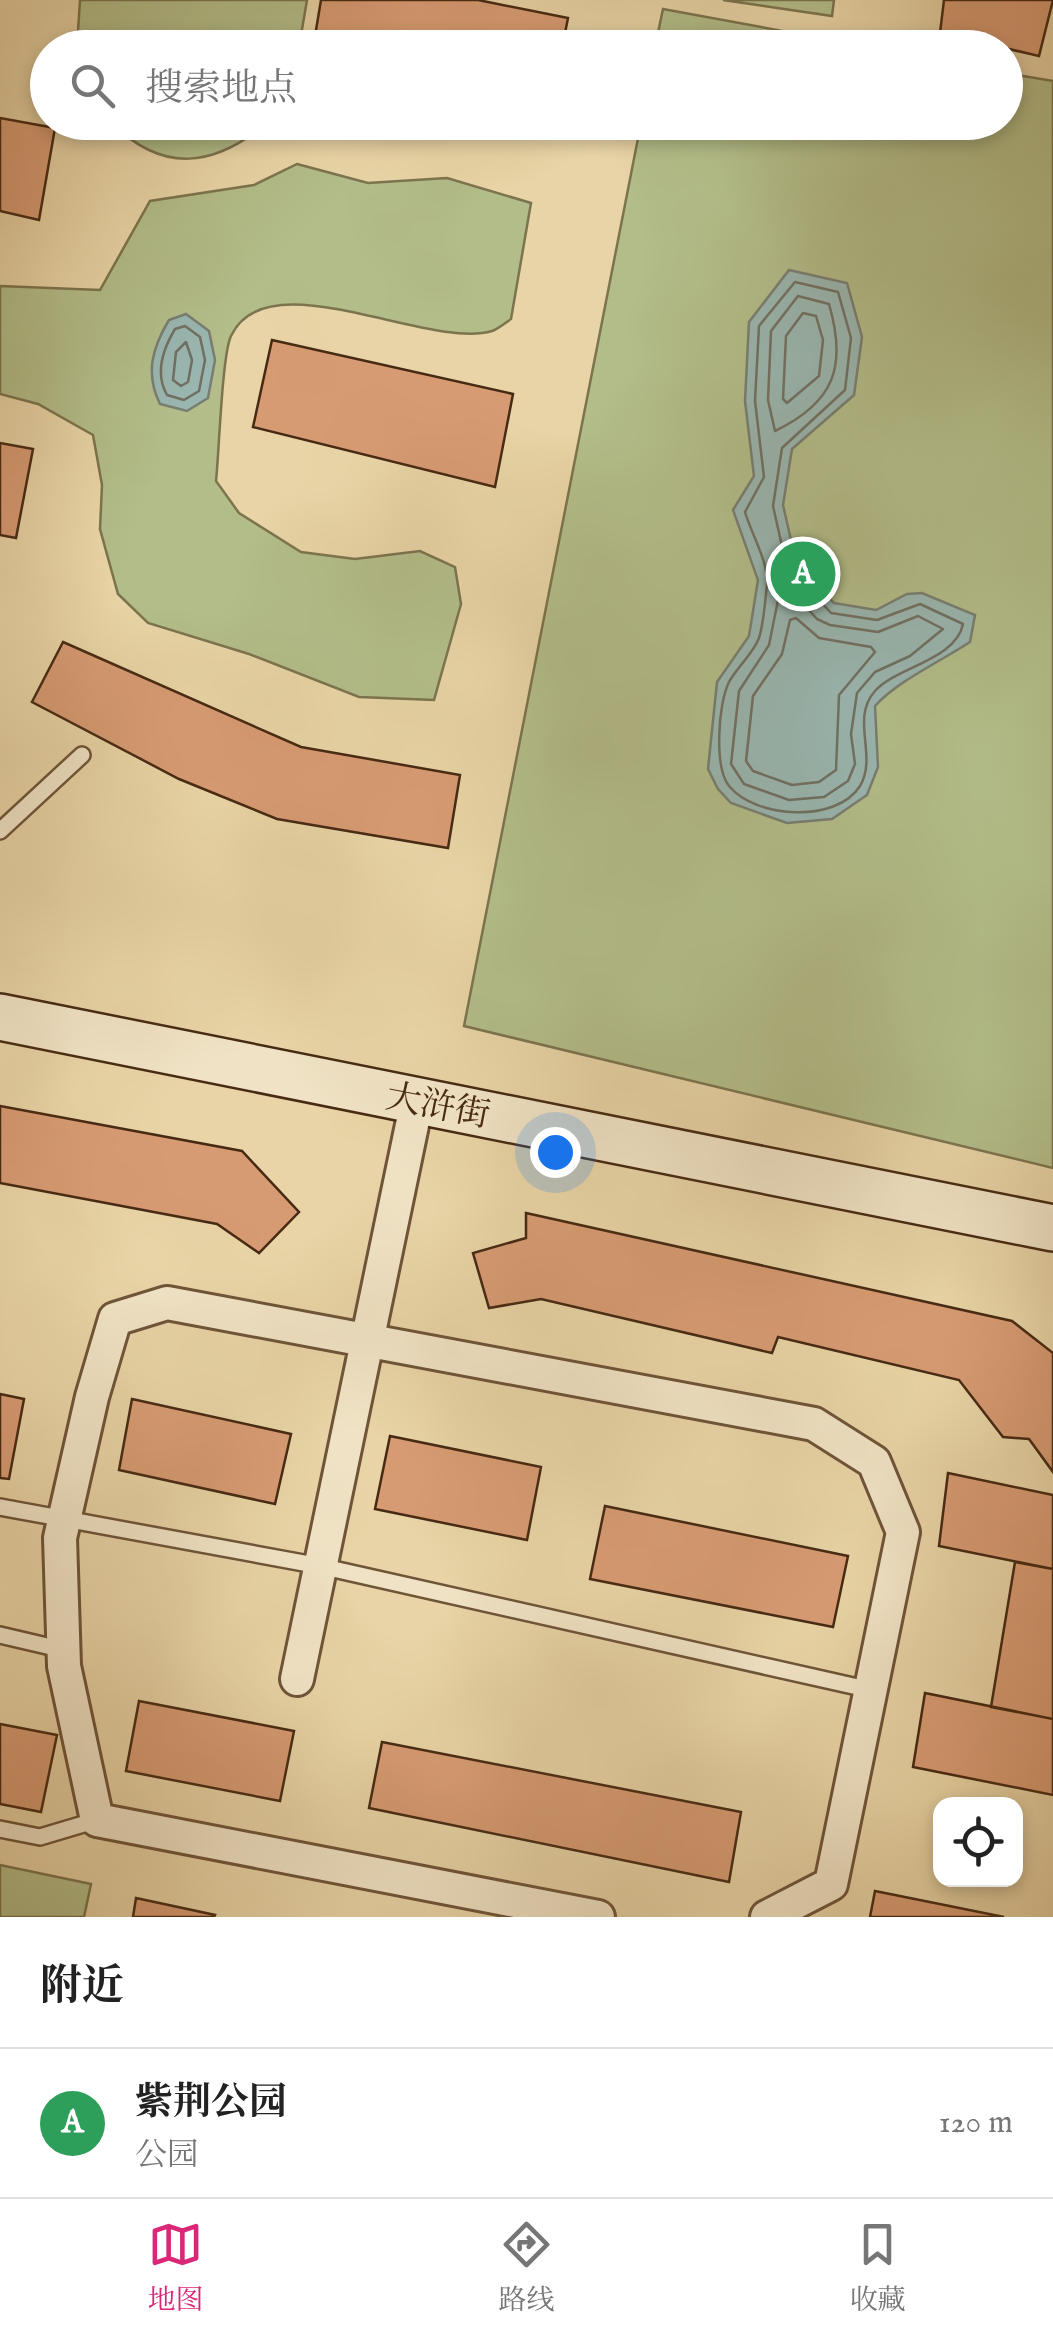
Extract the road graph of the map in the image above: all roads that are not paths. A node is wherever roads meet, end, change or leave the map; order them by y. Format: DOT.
graph roads {
  1 [pos="82,755"];
  2 [pos="0,831"];
  3 [pos="0,1016"];
  4 [pos="417,1101"];
  5 [pos="1053,1228"];
  6 [pos="367,1339"];
  7 [pos="0,1507"];
  8 [pos="64,1522"];
  9 [pos="320,1566"];
  10 [pos="0,1635"];
  11 [pos="64,1650"];
  12 [pos="297,1678"];
  13 [pos="870,1690"];
  14 [pos="97,1820"];
  15 [pos="0,1829"];
  16 [pos="562,1914"];
  17 [pos="598,1917"];
  18 [pos="767,1917"];
  1 -- 2 [label="lane"];
  3 -- 4 [label="street, 大浒街"];
  4 -- 5 [label="street, 大浒街"];
  4 -- 6 [label="street"];
  6 -- 8 [label="street"];
  6 -- 9 [label="street"];
  6 -- 13 [label="street"];
  7 -- 8 [label="lane"];
  8 -- 9 [label="lane"];
  8 -- 11 [label="street"];
  9 -- 12 [label="street"];
  9 -- 13 [label="lane"];
  10 -- 11 [label="lane"];
  11 -- 14 [label="street"];
  13 -- 18 [label="street"];
  14 -- 15 [label="lane"];
  14 -- 16 [label="street"];
  16 -- 17 [label="street"];
}
